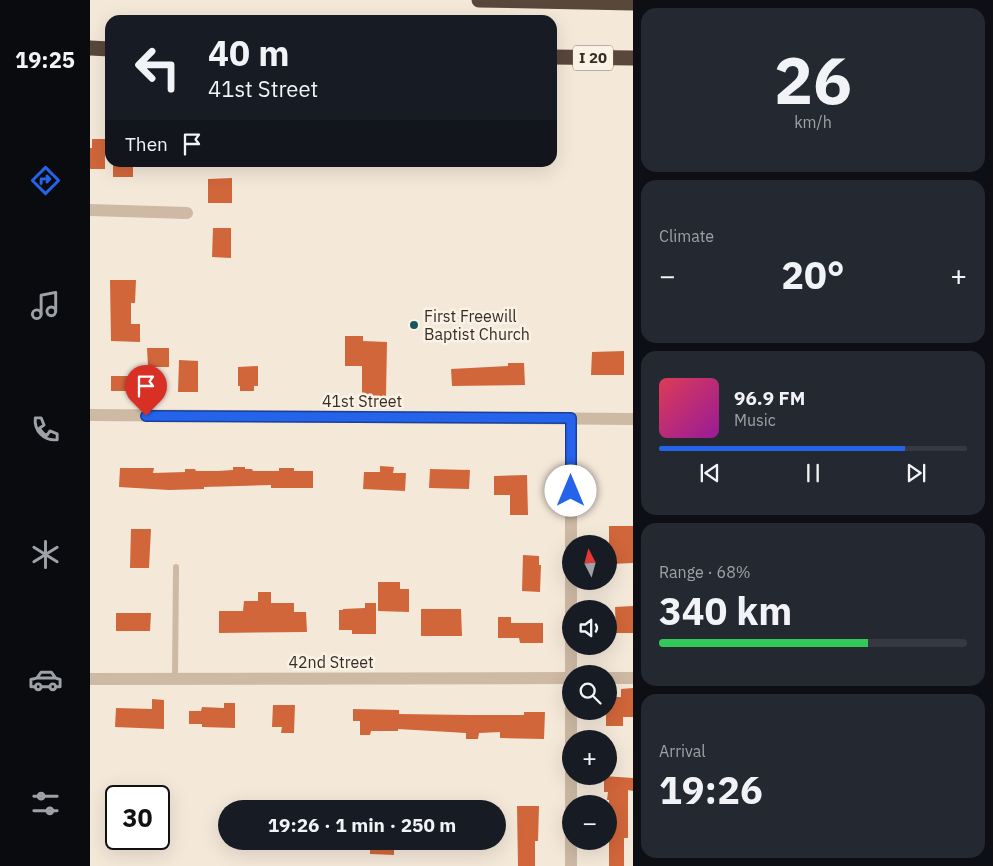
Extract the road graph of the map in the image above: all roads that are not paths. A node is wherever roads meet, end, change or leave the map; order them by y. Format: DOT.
graph roads {
  1 [pos="479,0"];
  2 [pos="633,3"];
  3 [pos="90,48"];
  4 [pos="105,49"];
  5 [pos="557,57"];
  6 [pos="633,58"];
  7 [pos="90,210"];
  8 [pos="187,213"];
  9 [pos="90,415"];
  10 [pos="571,418"];
  11 [pos="633,419"];
  12 [pos="176,567"];
  13 [pos="571,665"];
  14 [pos="562,678"];
  15 [pos="617,678"];
  16 [pos="633,678"];
  17 [pos="90,679"];
  18 [pos="176,679"];
  19 [pos="571,720"];
  20 [pos="571,866"];
  1 -- 2 [label="highway"];
  3 -- 4 [label="highway"];
  5 -- 6 [label="highway, I 20"];
  7 -- 8 [label="street"];
  9 -- 10 [label="street, 41st Street"];
  10 -- 11 [label="street, 41st Street"];
  10 -- 13 [label="street"];
  12 -- 18 [label="lane"];
  14 -- 18 [label="street, 42nd Street"];
  15 -- 16 [label="street"];
  17 -- 18 [label="street, 42nd Street"];
  19 -- 20 [label="street"];
}
